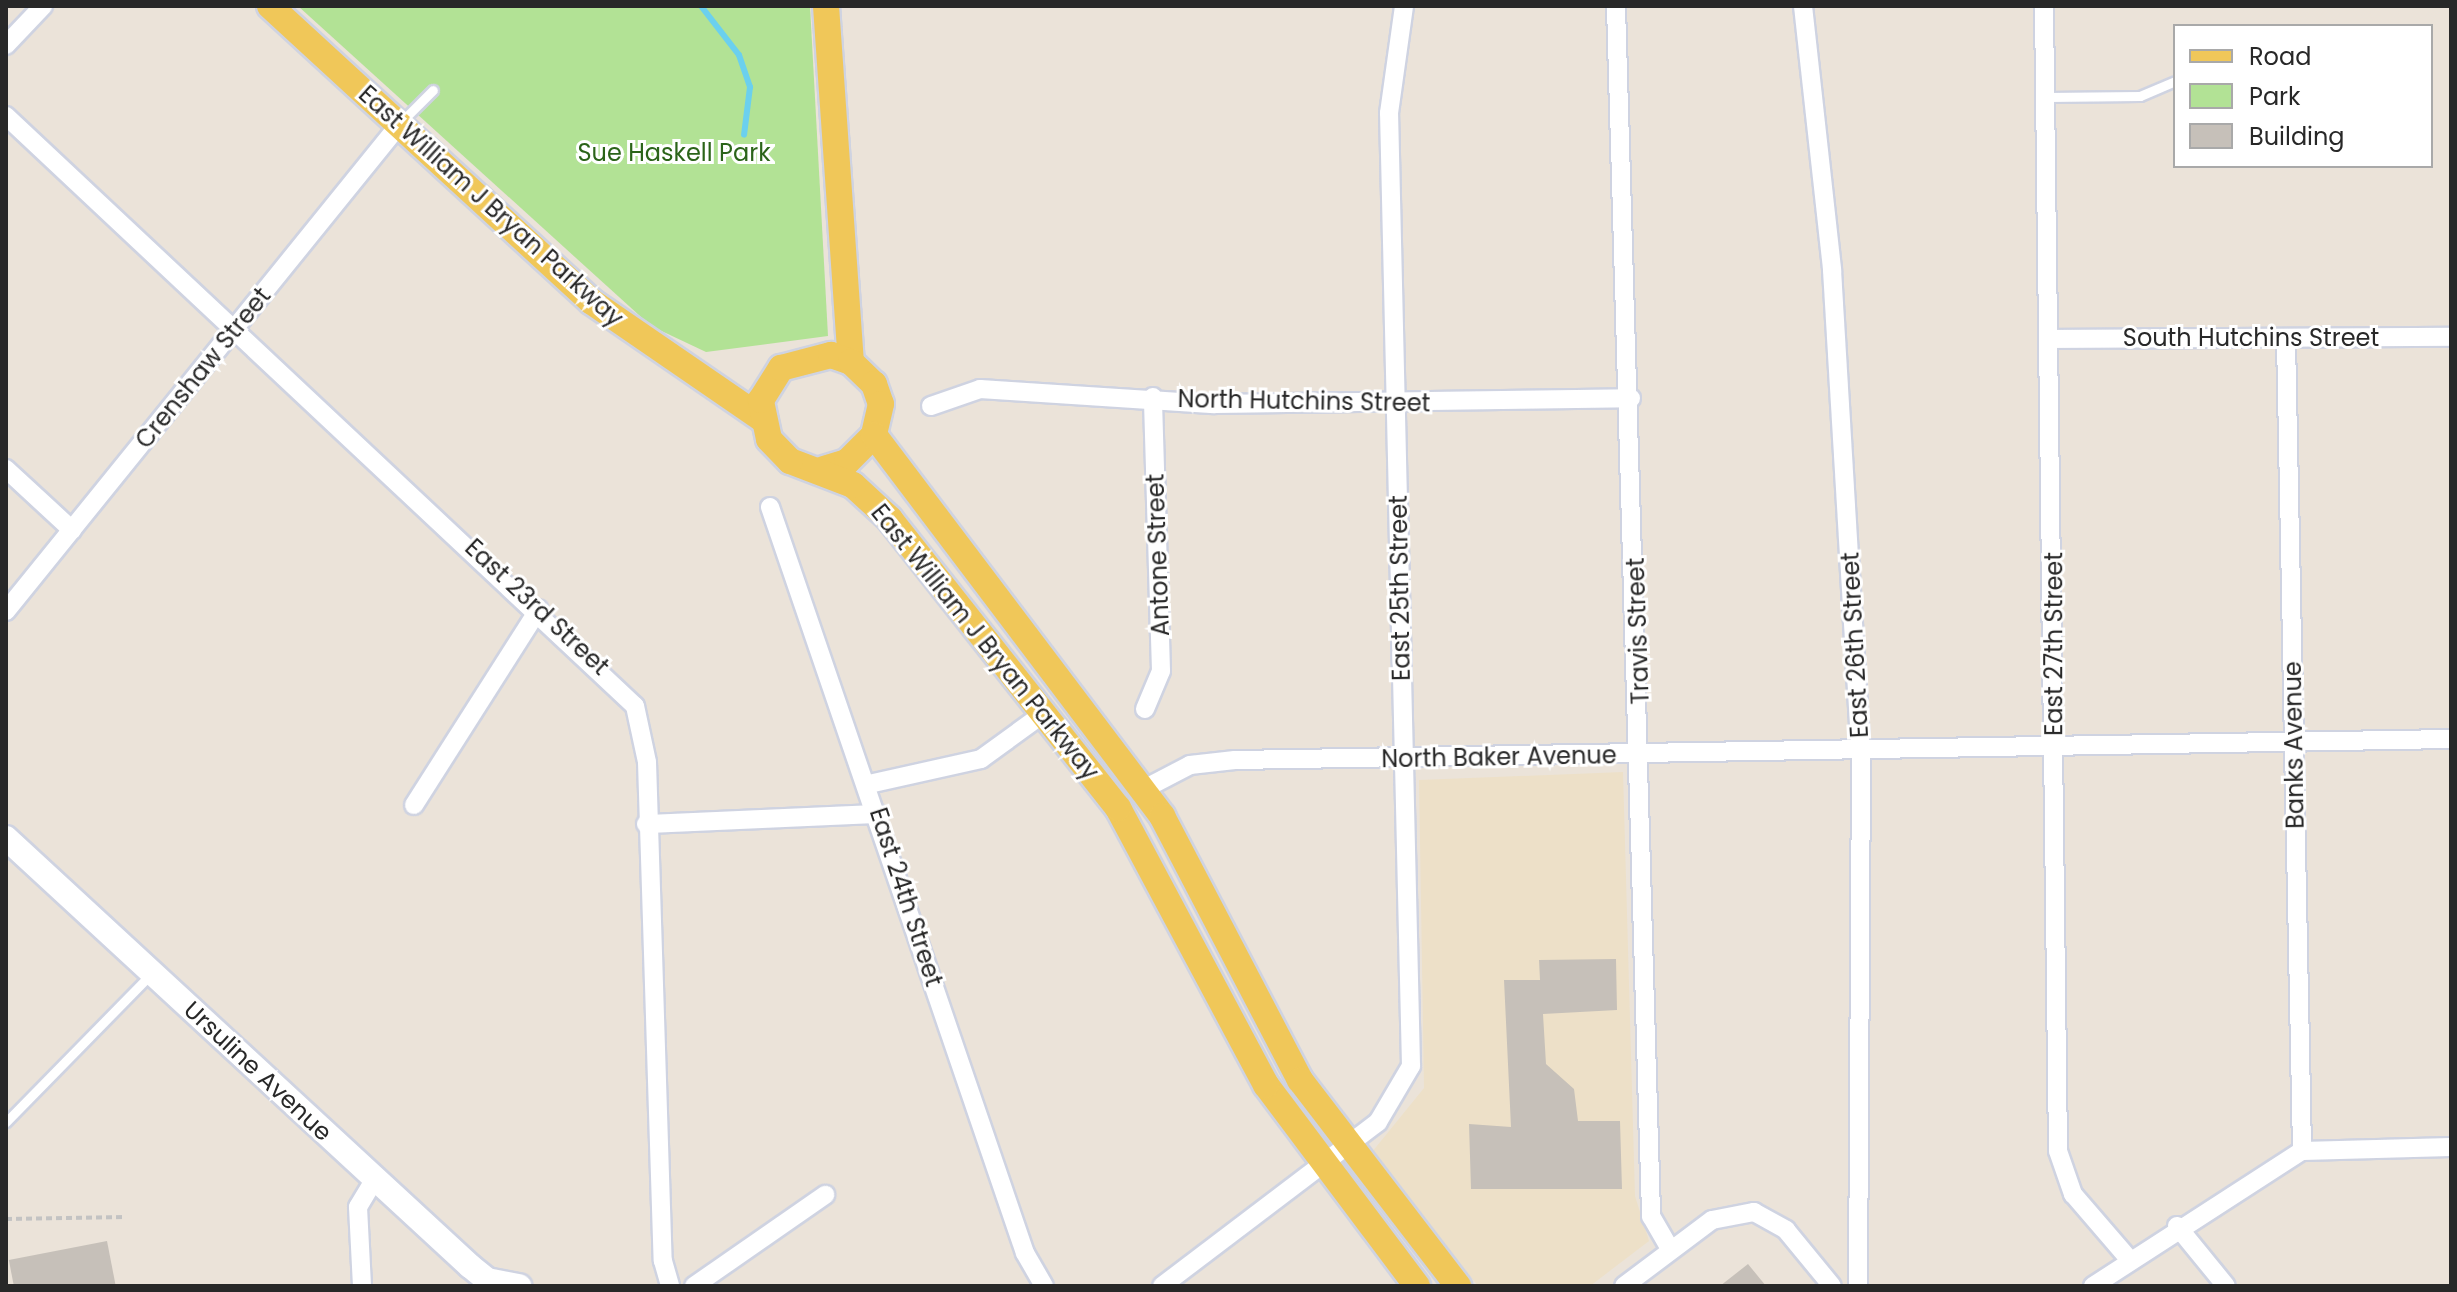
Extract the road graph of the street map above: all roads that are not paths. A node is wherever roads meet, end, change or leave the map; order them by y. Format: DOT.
graph roads {
  1 [pos="43,6"];
  2 [pos="270,6"];
  3 [pos="826,6"];
  4 [pos="1404,6"];
  5 [pos="1616,6"];
  6 [pos="1803,6"];
  7 [pos="2044,6"];
  8 [pos="6,45"];
  9 [pos="2173,82"];
  10 [pos="433,90"];
  11 [pos="2047,97"];
  12 [pos="6,116"];
  13 [pos="399,125"];
  14 [pos="235,328"];
  15 [pos="2451,337"];
  16 [pos="2052,339"];
  17 [pos="2286,339"];
  18 [pos="851,362"];
  19 [pos="1153,397"];
  20 [pos="1631,398"];
  21 [pos="1398,404"];
  22 [pos="931,406"];
  23 [pos="762,419"];
  24 [pos="874,435"];
  25 [pos="6,469"];
  26 [pos="824,469"];
  27 [pos="770,507"];
  28 [pos="72,530"];
  29 [pos="539,609"];
  30 [pos="6,611"];
  31 [pos="1145,709"];
  32 [pos="1043,714"];
  33 [pos="2295,739"];
  34 [pos="2451,739"];
  35 [pos="2054,748"];
  36 [pos="1861,753"];
  37 [pos="1641,755"];
  38 [pos="1403,758"];
  39 [pos="869,784"];
  40 [pos="1144,789"];
  41 [pos="414,805"];
  42 [pos="878,814"];
  43 [pos="646,824"];
  44 [pos="6,838"];
  45 [pos="153,972"];
  46 [pos="6,1122"];
  47 [pos="1347,1145"];
  48 [pos="2451,1147"];
  49 [pos="2302,1151"];
  50 [pos="1322,1164"];
  51 [pos="374,1180"];
  52 [pos="825,1195"];
  53 [pos="2177,1226"];
  54 [pos="1671,1250"];
  55 [pos="2128,1258"];
  56 [pos="362,1286"];
  57 [pos="519,1286"];
  58 [pos="670,1286"];
  59 [pos="694,1286"];
  60 [pos="1044,1286"];
  61 [pos="1162,1286"];
  62 [pos="1417,1286"];
  63 [pos="1458,1286"];
  64 [pos="1624,1286"];
  65 [pos="1832,1286"];
  66 [pos="1858,1286"];
  67 [pos="2093,1286"];
  68 [pos="2226,1286"];
  1 -- 8 [label="street"];
  2 -- 13 [label="main road, East William J Bryan Parkway"];
  3 -- 18 [label="main road"];
  4 -- 21 [label="street, East 25th Street"];
  5 -- 20 [label="street, Travis Street"];
  6 -- 36 [label="street, East 26th Street"];
  7 -- 11 [label="street, East 27th Street"];
  9 -- 11 [label="lane"];
  10 -- 13 [label="lane"];
  11 -- 16 [label="street, East 27th Street"];
  12 -- 14 [label="street, East 23rd Street"];
  13 -- 14 [label="street, Crenshaw Street"];
  13 -- 23 [label="main road, East William J Bryan Parkway"];
  14 -- 28 [label="street, Crenshaw Street"];
  14 -- 29 [label="street, East 23rd Street"];
  15 -- 17 [label="street, South Hutchins Street"];
  16 -- 17 [label="street, South Hutchins Street"];
  16 -- 35 [label="street, East 27th Street"];
  17 -- 33 [label="street, Banks Avenue"];
  18 -- 23 [label="main road"];
  18 -- 24 [label="main road"];
  19 -- 21 [label="street, North Hutchins Street"];
  19 -- 22 [label="street, North Hutchins Street"];
  19 -- 31 [label="street, Antone Street"];
  20 -- 21 [label="street, North Hutchins Street"];
  20 -- 37 [label="street, Travis Street"];
  21 -- 38 [label="street, East 25th Street"];
  23 -- 26 [label="main road, East William J Bryan Parkway"];
  24 -- 26 [label="main road"];
  24 -- 40 [label="main road, East William J Bryan Parkway"];
  25 -- 28 [label="street"];
  26 -- 32 [label="main road, East William J Bryan Parkway"];
  27 -- 39 [label="street, East 24th Street"];
  28 -- 30 [label="street, Crenshaw Street"];
  29 -- 41 [label="street"];
  29 -- 43 [label="street, East 23rd Street"];
  32 -- 39 [label="street"];
  32 -- 50 [label="main road, East William J Bryan Parkway"];
  33 -- 34 [label="street, North Baker Avenue"];
  33 -- 35 [label="street, North Baker Avenue"];
  33 -- 49 [label="street, Banks Avenue"];
  35 -- 36 [label="street, North Baker Avenue"];
  35 -- 55 [label="street, East 27th Street"];
  36 -- 37 [label="street, North Baker Avenue"];
  36 -- 66 [label="street, East 26th Street"];
  37 -- 38 [label="street, North Baker Avenue"];
  37 -- 54 [label="street, Travis Street"];
  38 -- 40 [label="street, North Baker Avenue"];
  38 -- 47 [label="street, East 25th Street"];
  39 -- 42 [label="street, East 24th Street"];
  40 -- 47 [label="main road, East William J Bryan Parkway"];
  42 -- 43 [label="street"];
  42 -- 60 [label="street, East 24th Street"];
  43 -- 58 [label="street, East 23rd Street"];
  44 -- 45 [label="street, Ursuline Avenue"];
  45 -- 46 [label="lane"];
  45 -- 51 [label="street, Ursuline Avenue"];
  47 -- 50 [label="street, East 25th Street"];
  47 -- 63 [label="main road, East William J Bryan Parkway"];
  48 -- 49 [label="street"];
  49 -- 53 [label="street"];
  50 -- 61 [label="street, East 25th Street"];
  50 -- 62 [label="main road, East William J Bryan Parkway"];
  51 -- 56 [label="street"];
  51 -- 57 [label="street, Ursuline Avenue"];
  52 -- 59 [label="street"];
  53 -- 55 [label="street"];
  53 -- 68 [label="street"];
  54 -- 64 [label="street"];
  54 -- 65 [label="street"];
  55 -- 67 [label="street"];
}
